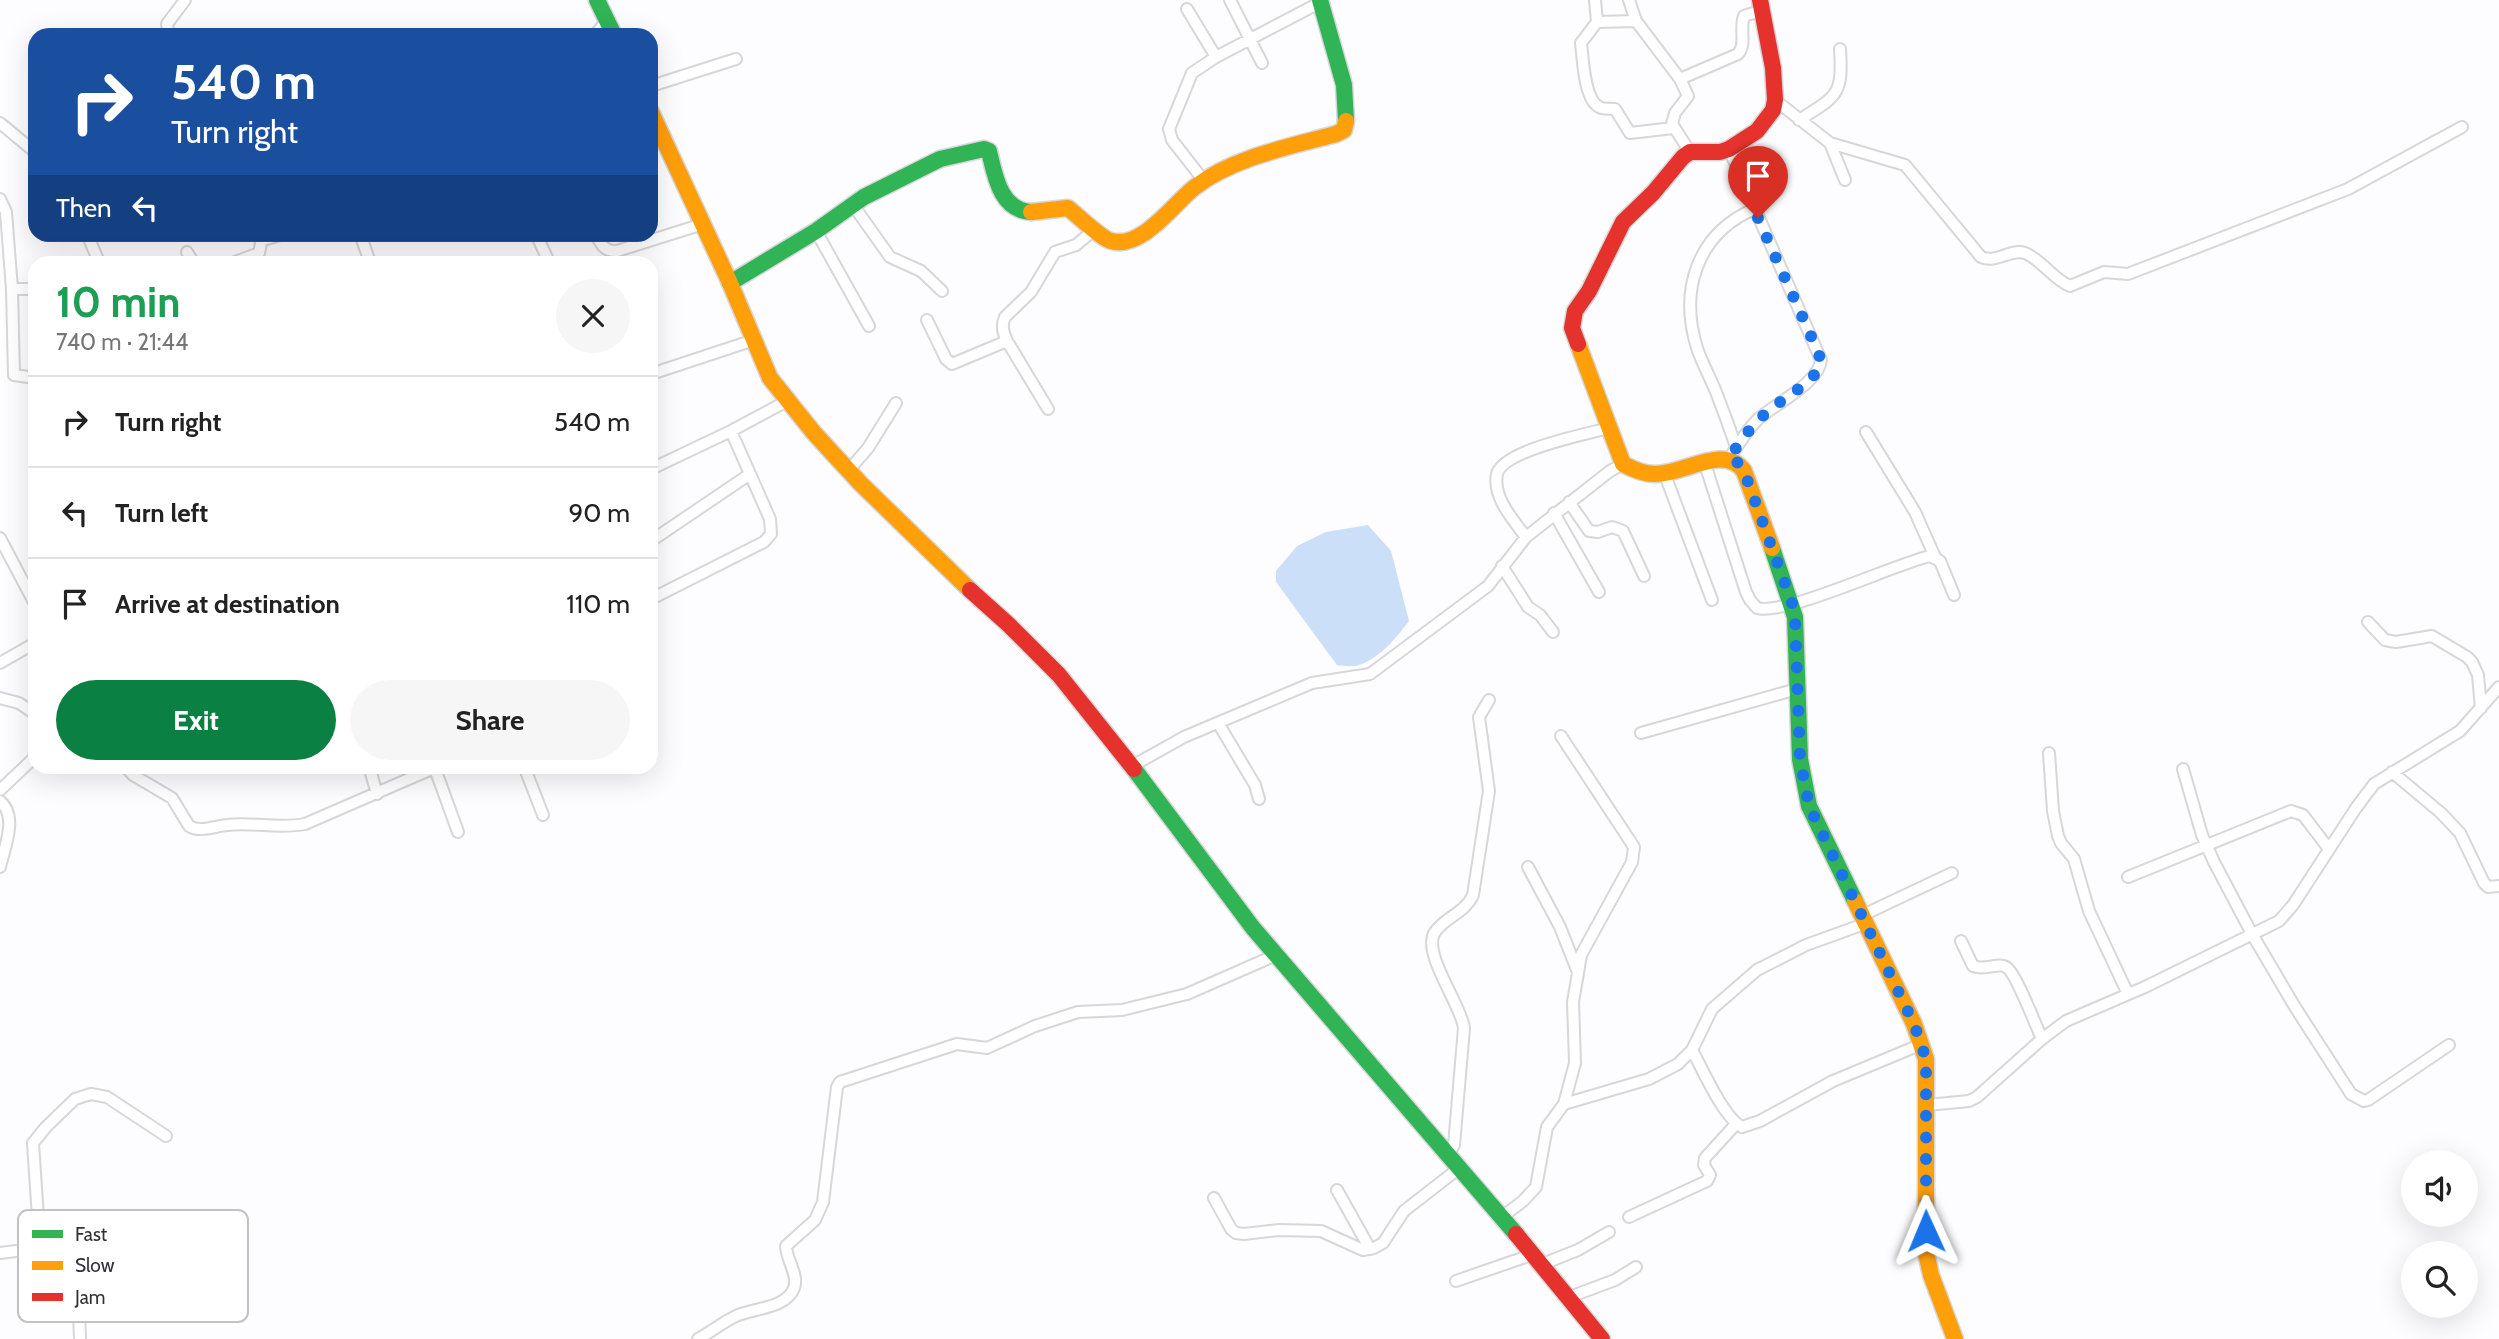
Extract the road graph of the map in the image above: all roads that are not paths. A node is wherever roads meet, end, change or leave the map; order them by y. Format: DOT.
graph roads {
  1 [pos="185,0"];
  2 [pos="597,0"];
  3 [pos="1230,0"];
  4 [pos="1595,0"];
  5 [pos="1629,0"];
  6 [pos="1321,1"];
  7 [pos="1761,5"];
  8 [pos="1188,9"];
  9 [pos="1636,21"];
  10 [pos="1597,22"];
  11 [pos="168,28"];
  12 [pos="610,28"];
  13 [pos="1250,39"];
  14 [pos="1840,49"];
  15 [pos="1216,57"];
  16 [pos="736,59"];
  17 [pos="1262,63"];
  18 [pos="1680,79"];
  19 [pos="658,84"];
  20 [pos="1775,100"];
  21 [pos="1799,120"];
  22 [pos="0,124"];
  23 [pos="658,127"];
  24 [pos="2462,127"];
  25 [pos="1674,128"];
  26 [pos="1830,144"];
  27 [pos="28,146"];
  28 [pos="1729,149"];
  29 [pos="1690,152"];
  30 [pos="1845,180"];
  31 [pos="1204,181"];
  32 [pos="0,199"];
  33 [pos="853,205"];
  34 [pos="1754,209"];
  35 [pos="703,224"];
  36 [pos="1094,230"];
  37 [pos="816,231"];
  38 [pos="658,238"];
  39 [pos="262,242"];
  40 [pos="599,242"];
  41 [pos="646,242"];
  42 [pos="4,248"];
  43 [pos="251,256"];
  44 [pos="730,283"];
  45 [pos="12,289"];
  46 [pos="28,289"];
  47 [pos="942,291"];
  48 [pos="928,320"];
  49 [pos="870,326"];
  50 [pos="13,334"];
  51 [pos="0,335"];
  52 [pos="754,340"];
  53 [pos="1007,341"];
  54 [pos="658,372"];
  55 [pos="28,377"];
  56 [pos="787,401"];
  57 [pos="896,403"];
  58 [pos="1048,408"];
  59 [pos="1609,428"];
  60 [pos="731,431"];
  61 [pos="1866,432"];
  62 [pos="1733,453"];
  63 [pos="1623,464"];
  64 [pos="1705,464"];
  65 [pos="658,466"];
  66 [pos="849,470"];
  67 [pos="750,474"];
  68 [pos="1665,475"];
  69 [pos="1569,502"];
  70 [pos="1554,513"];
  71 [pos="772,527"];
  72 [pos="658,534"];
  73 [pos="1526,537"];
  74 [pos="0,538"];
  75 [pos="777,541"];
  76 [pos="1936,557"];
  77 [pos="1502,566"];
  78 [pos="1644,576"];
  79 [pos="28,591"];
  80 [pos="1599,592"];
  81 [pos="658,595"];
  82 [pos="1954,595"];
  83 [pos="1712,600"];
  84 [pos="1792,603"];
  85 [pos="2368,622"];
  86 [pos="1553,632"];
  87 [pos="28,647"];
  88 [pos="0,663"];
  89 [pos="2499,687"];
  90 [pos="1797,689"];
  91 [pos="0,698"];
  92 [pos="1489,699"];
  93 [pos="2481,708"];
  94 [pos="28,709"];
  95 [pos="1218,723"];
  96 [pos="1641,733"];
  97 [pos="1561,736"];
  98 [pos="2049,753"];
  99 [pos="28,764"];
  100 [pos="1132,766"];
  101 [pos="2183,769"];
  102 [pos="2392,772"];
  103 [pos="131,774"];
  104 [pos="371,774"];
  105 [pos="419,774"];
  106 [pos="437,774"];
  107 [pos="527,774"];
  108 [pos="0,790"];
  109 [pos="377,794"];
  110 [pos="1259,799"];
  111 [pos="0,801"];
  112 [pos="543,815"];
  113 [pos="458,832"];
  114 [pos="2207,846"];
  115 [pos="2329,849"];
  116 [pos="0,867"];
  117 [pos="1528,867"];
  118 [pos="1952,873"];
  119 [pos="2128,877"];
  120 [pos="2499,886"];
  121 [pos="1865,919"];
  122 [pos="2252,934"];
  123 [pos="1961,941"];
  124 [pos="1276,955"];
  125 [pos="1577,970"];
  126 [pos="2127,994"];
  127 [pos="2042,1038"];
  128 [pos="1922,1044"];
  129 [pos="2449,1045"];
  130 [pos="1692,1050"];
  131 [pos="1564,1104"];
  132 [pos="1927,1105"];
  133 [pos="1736,1124"];
  134 [pos="166,1136"];
  135 [pos="1447,1156"];
  136 [pos="1458,1169"];
  137 [pos="1337,1190"];
  138 [pos="1214,1198"];
  139 [pos="37,1210"];
  140 [pos="1502,1217"];
  141 [pos="1629,1217"];
  142 [pos="1609,1232"];
  143 [pos="1370,1249"];
  144 [pos="18,1251"];
  145 [pos="0,1253"];
  146 [pos="1535,1260"];
  147 [pos="1636,1268"];
  148 [pos="1456,1281"];
  149 [pos="1567,1298"];
  150 [pos="699,1339"];
  151 [pos="1602,1339"];
  152 [pos="1955,1339"];
  1 -- 11 [label="street"];
  2 -- 12 [label="street"];
  3 -- 13 [label="street"];
  4 -- 10 [label="street"];
  5 -- 9 [label="street"];
  6 -- 13 [label="street"];
  6 -- 31 [label="street"];
  7 -- 18 [label="street"];
  7 -- 20 [label="street"];
  8 -- 15 [label="street"];
  9 -- 10 [label="street"];
  9 -- 18 [label="street"];
  10 -- 25 [label="street"];
  13 -- 15 [label="street"];
  13 -- 17 [label="street"];
  14 -- 21 [label="street"];
  15 -- 31 [label="street"];
  16 -- 19 [label="street"];
  18 -- 25 [label="street"];
  20 -- 21 [label="street"];
  20 -- 28 [label="street"];
  21 -- 26 [label="street"];
  22 -- 27 [label="street"];
  23 -- 35 [label="street"];
  24 -- 26 [label="street"];
  25 -- 29 [label="street"];
  26 -- 30 [label="street"];
  28 -- 29 [label="street"];
  28 -- 34 [label="street"];
  29 -- 59 [label="street"];
  31 -- 36 [label="street"];
  32 -- 42 [label="street"];
  33 -- 36 [label="street"];
  33 -- 37 [label="street"];
  33 -- 47 [label="street"];
  34 -- 62 [label="street"];
  34 -- 62 [label="street"];
  35 -- 38 [label="street"];
  35 -- 44 [label="street"];
  36 -- 53 [label="street"];
  37 -- 44 [label="street"];
  37 -- 49 [label="street"];
  39 -- 43 [label="street"];
  40 -- 41 [label="street"];
  42 -- 45 [label="street"];
  44 -- 52 [label="street"];
  45 -- 46 [label="street"];
  45 -- 50 [label="street"];
  48 -- 53 [label="street"];
  50 -- 51 [label="street"];
  50 -- 55 [label="street"];
  52 -- 54 [label="street"];
  52 -- 56 [label="street"];
  53 -- 58 [label="street"];
  56 -- 60 [label="street"];
  56 -- 66 [label="street"];
  57 -- 66 [label="street"];
  59 -- 63 [label="street"];
  59 -- 73 [label="street"];
  60 -- 65 [label="street"];
  60 -- 67 [label="street"];
  61 -- 76 [label="street"];
  62 -- 64 [label="street"];
  62 -- 84 [label="street"];
  63 -- 68 [label="street"];
  63 -- 69 [label="street"];
  64 -- 68 [label="street"];
  64 -- 84 [label="street"];
  66 -- 100 [label="street"];
  67 -- 71 [label="street"];
  67 -- 72 [label="street"];
  68 -- 83 [label="street"];
  69 -- 70 [label="street"];
  69 -- 78 [label="street"];
  70 -- 73 [label="street"];
  70 -- 80 [label="street"];
  71 -- 75 [label="street"];
  71 -- 81 [label="street"];
  73 -- 77 [label="street"];
  74 -- 79 [label="street"];
  76 -- 82 [label="street"];
  76 -- 84 [label="street"];
  77 -- 86 [label="street"];
  77 -- 95 [label="street"];
  84 -- 90 [label="street"];
  85 -- 93 [label="street"];
  87 -- 88 [label="street"];
  89 -- 93 [label="street"];
  90 -- 96 [label="street"];
  90 -- 121 [label="street"];
  91 -- 94 [label="street"];
  92 -- 135 [label="street"];
  93 -- 102 [label="street"];
  95 -- 100 [label="street"];
  95 -- 110 [label="street"];
  97 -- 125 [label="street"];
  98 -- 126 [label="street"];
  99 -- 108 [label="street"];
  100 -- 124 [label="street"];
  101 -- 114 [label="street"];
  102 -- 115 [label="street"];
  102 -- 120 [label="street"];
  103 -- 109 [label="street"];
  104 -- 109 [label="street"];
  105 -- 109 [label="street"];
  106 -- 113 [label="street"];
  107 -- 112 [label="street"];
  111 -- 116 [label="street"];
  114 -- 115 [label="street"];
  114 -- 119 [label="street"];
  114 -- 122 [label="street"];
  115 -- 122 [label="street"];
  117 -- 125 [label="street"];
  118 -- 121 [label="street"];
  121 -- 128 [label="street"];
  121 -- 130 [label="street"];
  122 -- 126 [label="street"];
  122 -- 129 [label="street"];
  123 -- 127 [label="street"];
  124 -- 135 [label="street"];
  124 -- 150 [label="street"];
  125 -- 131 [label="street"];
  126 -- 127 [label="street"];
  127 -- 132 [label="street"];
  128 -- 132 [label="street"];
  128 -- 133 [label="street"];
  130 -- 131 [label="street"];
  130 -- 133 [label="street"];
  131 -- 140 [label="street"];
  132 -- 152 [label="street"];
  133 -- 141 [label="street"];
  134 -- 139 [label="street"];
  135 -- 136 [label="street"];
  136 -- 140 [label="street"];
  136 -- 143 [label="street"];
  137 -- 143 [label="street"];
  138 -- 143 [label="street"];
  140 -- 146 [label="street"];
  142 -- 146 [label="street"];
  144 -- 145 [label="street"];
  146 -- 148 [label="street"];
  146 -- 149 [label="street"];
  147 -- 149 [label="street"];
  149 -- 151 [label="street"];
}
